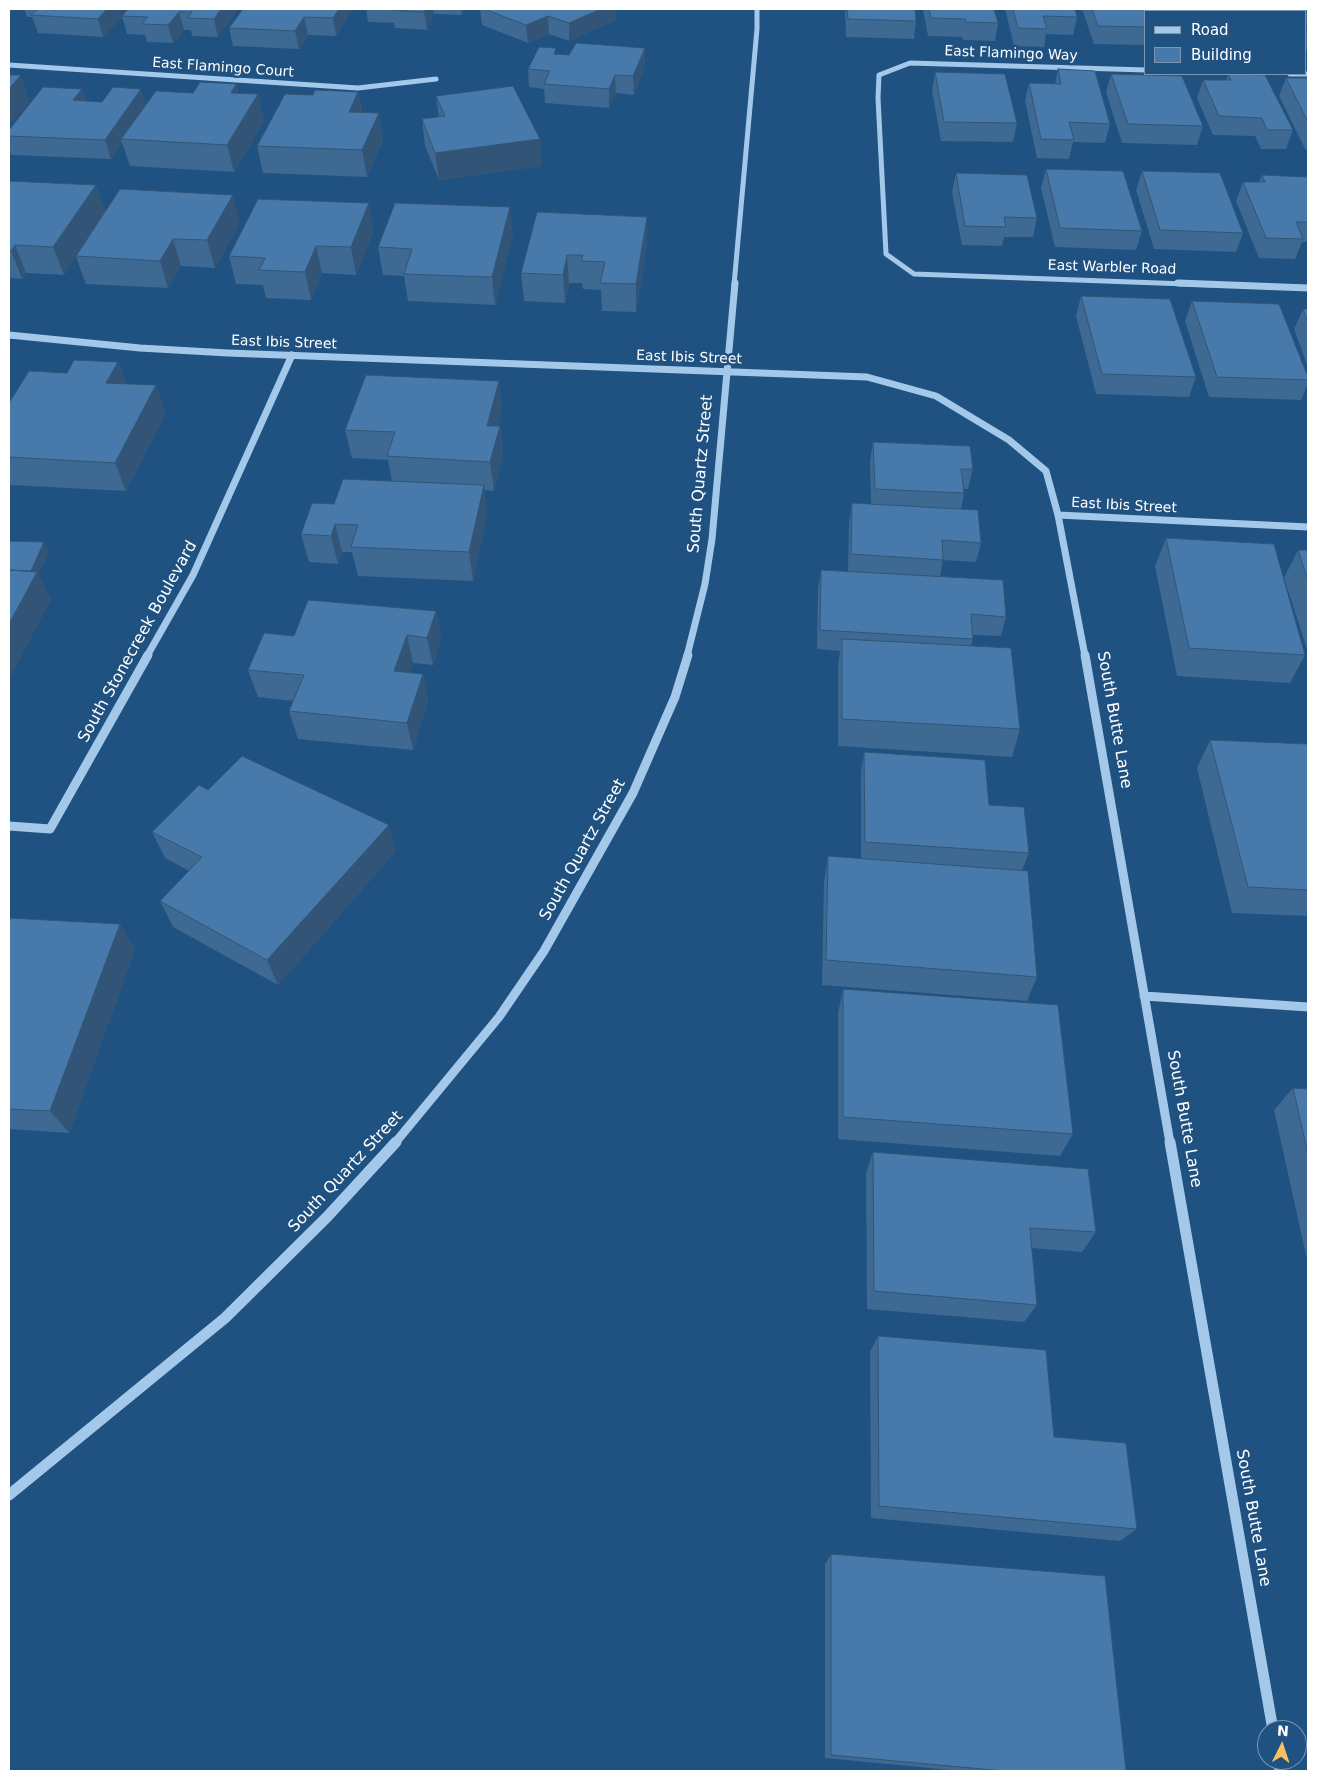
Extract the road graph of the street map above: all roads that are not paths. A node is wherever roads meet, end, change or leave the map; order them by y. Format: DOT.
graph roads {
  1 [pos="757,9"];
  2 [pos="9,65"];
  3 [pos="1144,70"];
  4 [pos="436,79"];
  5 [pos="914,274"];
  6 [pos="1308,288"];
  7 [pos="9,335"];
  8 [pos="292,355"];
  9 [pos="726,372"];
  10 [pos="1058,515"];
  11 [pos="1308,527"];
  12 [pos="9,826"];
  13 [pos="1144,996"];
  14 [pos="1308,1007"];
  15 [pos="9,1495"];
  16 [pos="1271,1720"];
  1 -- 9 [label="street, South Quartz Street"];
  2 -- 4 [label="street, East Flamingo Court"];
  3 -- 5 [label="street, East Flamingo Way"];
  5 -- 6 [label="street, East Warbler Road"];
  7 -- 8 [label="street, East Ibis Street"];
  8 -- 9 [label="street, East Ibis Street"];
  8 -- 12 [label="street, South Stonecreek Boulevard"];
  9 -- 10 [label="street, East Ibis Street"];
  9 -- 15 [label="street, South Quartz Street"];
  10 -- 11 [label="street, East Ibis Street"];
  10 -- 13 [label="street, South Butte Lane"];
  13 -- 14 [label="street"];
  13 -- 16 [label="street, South Butte Lane"];
}
